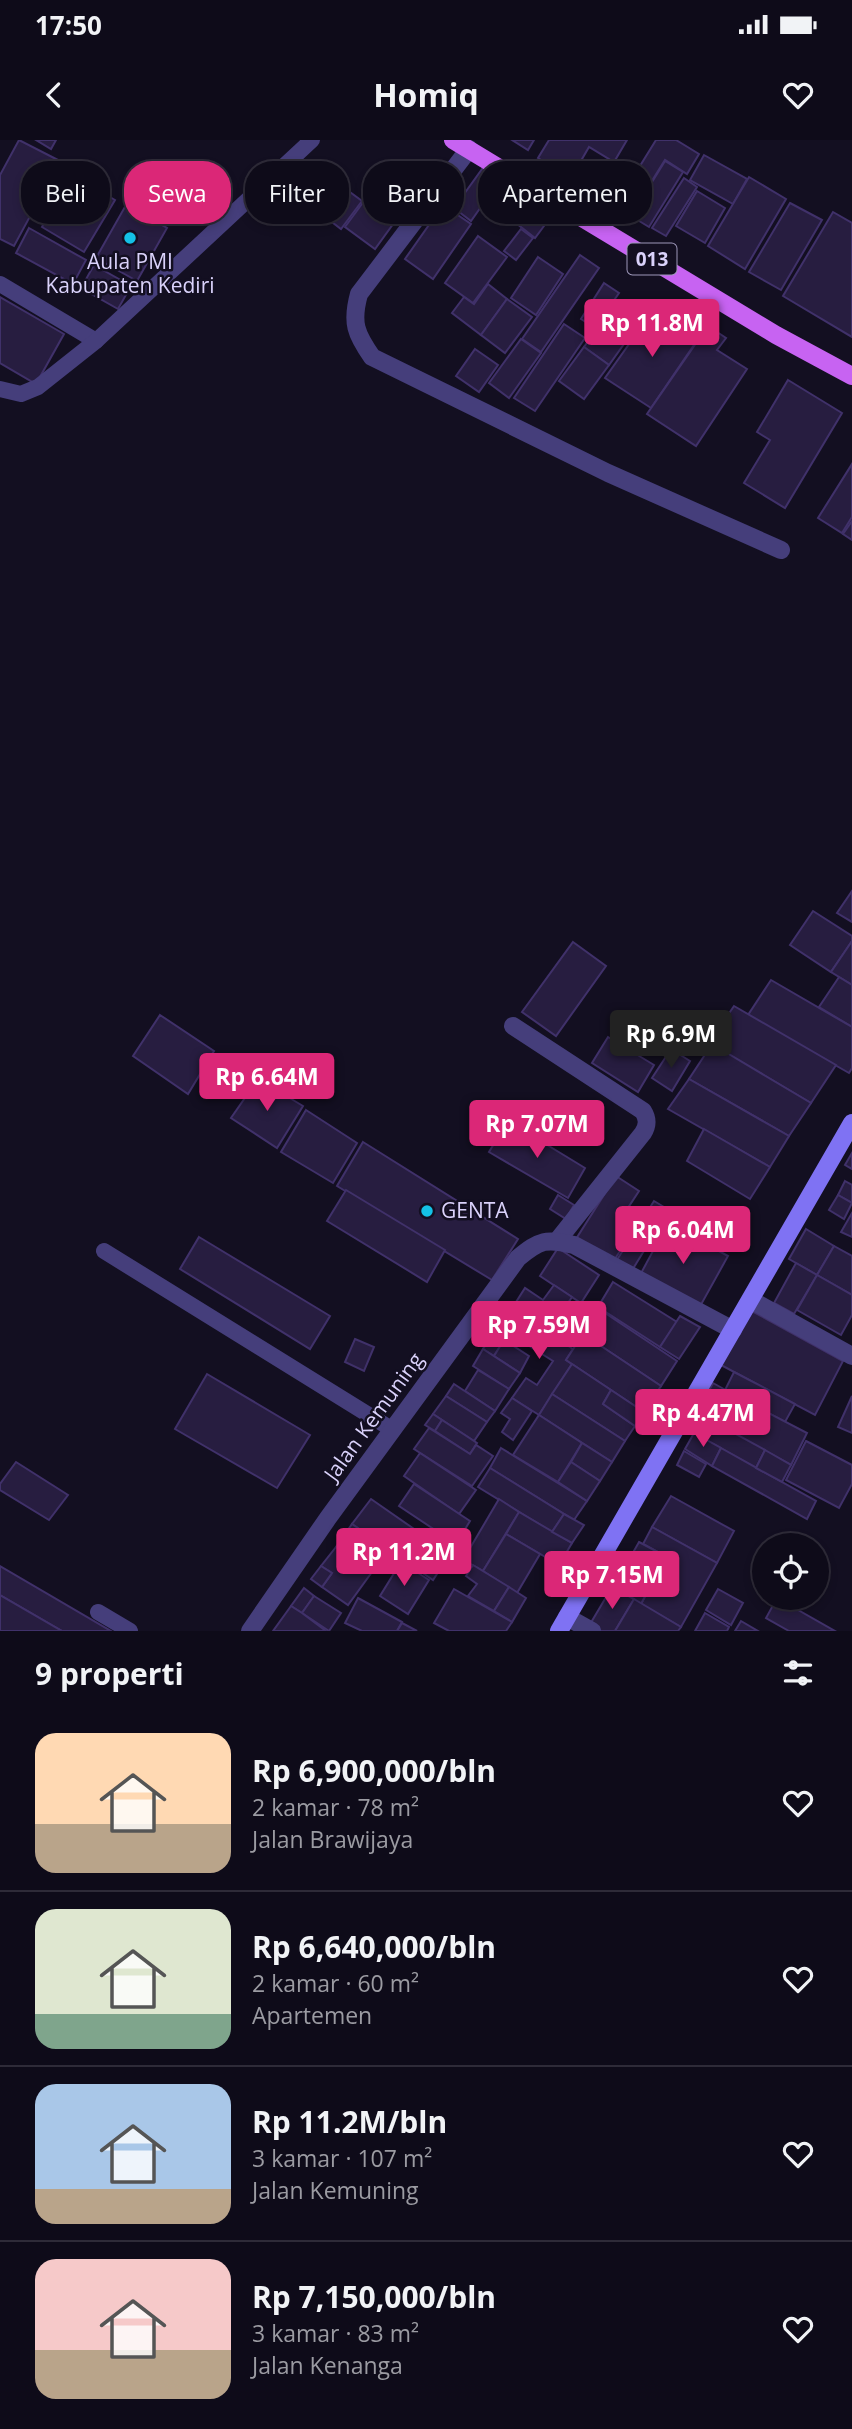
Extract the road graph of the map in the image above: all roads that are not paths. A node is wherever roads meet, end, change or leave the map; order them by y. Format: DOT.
graph roads {
  1 [pos="312,140"];
  2 [pos="461,145"];
  3 [pos="0,284"];
  4 [pos="96,341"];
  5 [pos="852,376"];
  6 [pos="0,389"];
  7 [pos="781,550"];
  8 [pos="513,1026"];
  9 [pos="852,1123"];
  10 [pos="557,1241"];
  11 [pos="104,1251"];
  12 [pos="751,1300"];
  13 [pos="733,1330"];
  14 [pos="852,1356"];
  15 [pos="393,1430"];
  16 [pos="98,1612"];
  17 [pos="563,1624"];
  18 [pos="130,1631"];
  19 [pos="250,1631"];
  20 [pos="592,1631"];
  1 -- 4 [label="lane"];
  2 -- 5 [label="main road, 013"];
  2 -- 7 [label="street"];
  3 -- 4 [label="lane"];
  4 -- 6 [label="lane"];
  8 -- 10 [label="street"];
  9 -- 12 [label="main road"];
  10 -- 13 [label="street"];
  10 -- 15 [label="street, Jalan Kemuning"];
  11 -- 15 [label="lane"];
  12 -- 13 [label="main road"];
  12 -- 14 [label="street"];
  13 -- 17 [label="main road"];
  15 -- 19 [label="street, Jalan Kemuning"];
  16 -- 18 [label="lane"];
  17 -- 20 [label="street"];
}
